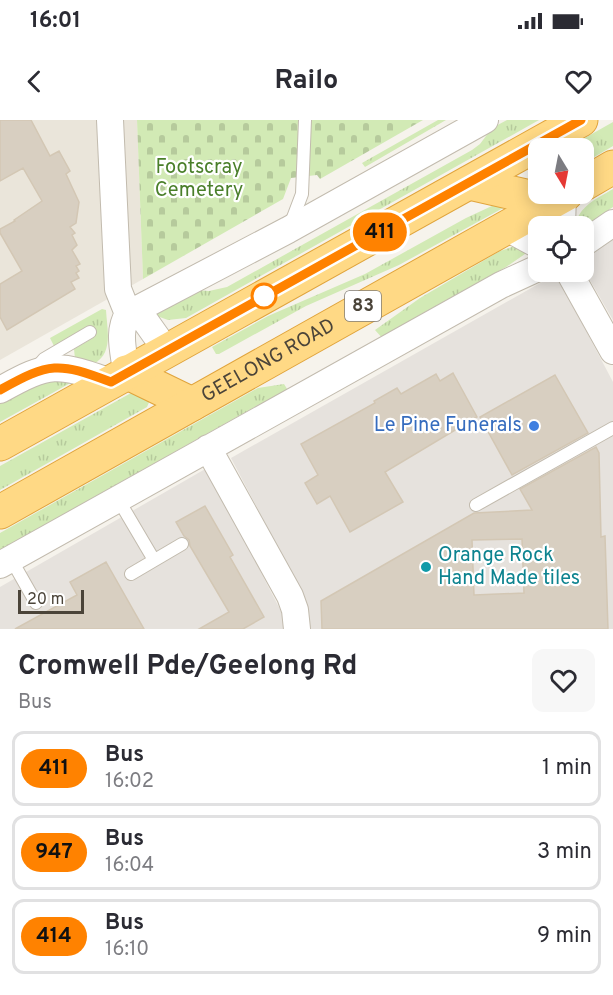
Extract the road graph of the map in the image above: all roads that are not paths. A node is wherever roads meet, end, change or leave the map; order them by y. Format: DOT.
graph roads {
  1 [pos="110,120"];
  2 [pos="306,120"];
  3 [pos="485,120"];
  4 [pos="581,120"];
  5 [pos="613,168"];
  6 [pos="594,181"];
  7 [pos="469,183"];
  8 [pos="528,196"];
  9 [pos="557,204"];
  10 [pos="613,223"];
  11 [pos="505,227"];
  12 [pos="288,230"];
  13 [pos="594,236"];
  14 [pos="528,240"];
  15 [pos="528,273"];
  16 [pos="575,282"];
  17 [pos="128,314"];
  18 [pos="90,332"];
  19 [pos="166,350"];
  20 [pos="613,351"];
  21 [pos="32,373"];
  22 [pos="118,377"];
  23 [pos="0,390"];
  24 [pos="192,404"];
  25 [pos="613,428"];
  26 [pos="0,444"];
  27 [pos="208,448"];
  28 [pos="118,499"];
  29 [pos="476,505"];
  30 [pos="0,512"];
  31 [pos="182,544"];
  32 [pos="154,560"];
  33 [pos="6,562"];
  34 [pos="131,574"];
  35 [pos="36,603"];
  36 [pos="297,629"];
  1 -- 17 [label="street"];
  2 -- 12 [label="lane"];
  3 -- 12 [label="street"];
  4 -- 7 [label="highway"];
  5 -- 6 [label="highway, GEELONG ROAD / 83"];
  7 -- 8 [label="highway"];
  7 -- 19 [label="highway"];
  9 -- 11 [label="highway, GEELONG ROAD / 83"];
  10 -- 13 [label="street"];
  11 -- 14 [label="street"];
  11 -- 24 [label="highway, GEELONG ROAD / 83"];
  12 -- 17 [label="street"];
  15 -- 27 [label="street"];
  16 -- 20 [label="street"];
  17 -- 19 [label="street"];
  17 -- 22 [label="street"];
  18 -- 21 [label="lane"];
  19 -- 22 [label="highway"];
  19 -- 24 [label="highway"];
  21 -- 22 [label="street"];
  21 -- 23 [label="street"];
  22 -- 24 [label="highway"];
  22 -- 26 [label="highway"];
  24 -- 30 [label="highway, GEELONG ROAD / 83"];
  25 -- 29 [label="lane"];
  27 -- 28 [label="street"];
  27 -- 36 [label="street"];
  28 -- 32 [label="lane"];
  28 -- 33 [label="street"];
  31 -- 32 [label="lane"];
  32 -- 34 [label="lane"];
  33 -- 35 [label="lane"];
}
